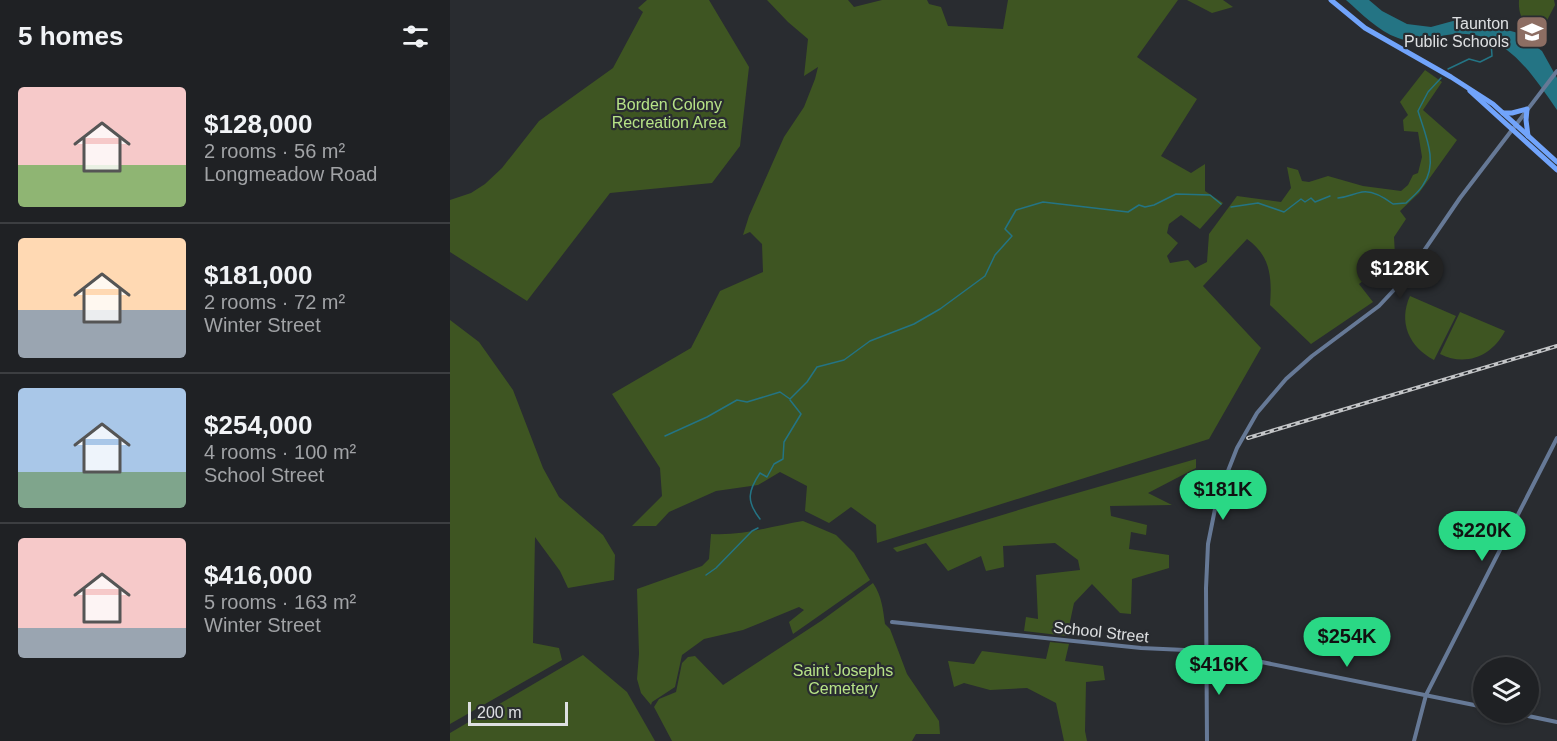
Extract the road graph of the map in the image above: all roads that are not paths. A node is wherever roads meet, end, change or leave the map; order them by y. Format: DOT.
graph roads {
  1 [pos="1331,0"];
  2 [pos="1557,71"];
  3 [pos="1469,89"];
  4 [pos="1527,109"];
  5 [pos="1503,112"];
  6 [pos="1513,126"];
  7 [pos="1528,136"];
  8 [pos="1557,162"];
  9 [pos="1557,170"];
  10 [pos="1557,438"];
  11 [pos="892,622"];
  12 [pos="1206,651"];
  13 [pos="1426,695"];
  14 [pos="1473,705"];
  15 [pos="1539,718"];
  16 [pos="1557,722"];
  17 [pos="1207,741"];
  18 [pos="1414,741"];
  1 -- 3 [label="highway"];
  2 -- 4 [label="street"];
  3 -- 5 [label="highway"];
  3 -- 6 [label="highway"];
  4 -- 5 [label="highway"];
  4 -- 6 [label="street"];
  4 -- 7 [label="highway"];
  5 -- 6 [label="highway"];
  6 -- 7 [label="highway"];
  6 -- 9 [label="highway"];
  6 -- 12 [label="street"];
  7 -- 8 [label="highway"];
  10 -- 13 [label="street"];
  11 -- 12 [label="street, School Street"];
  12 -- 13 [label="street, School Street"];
  12 -- 17 [label="street"];
  13 -- 14 [label="street, School Street"];
  13 -- 18 [label="street"];
  15 -- 16 [label="street"];
}
